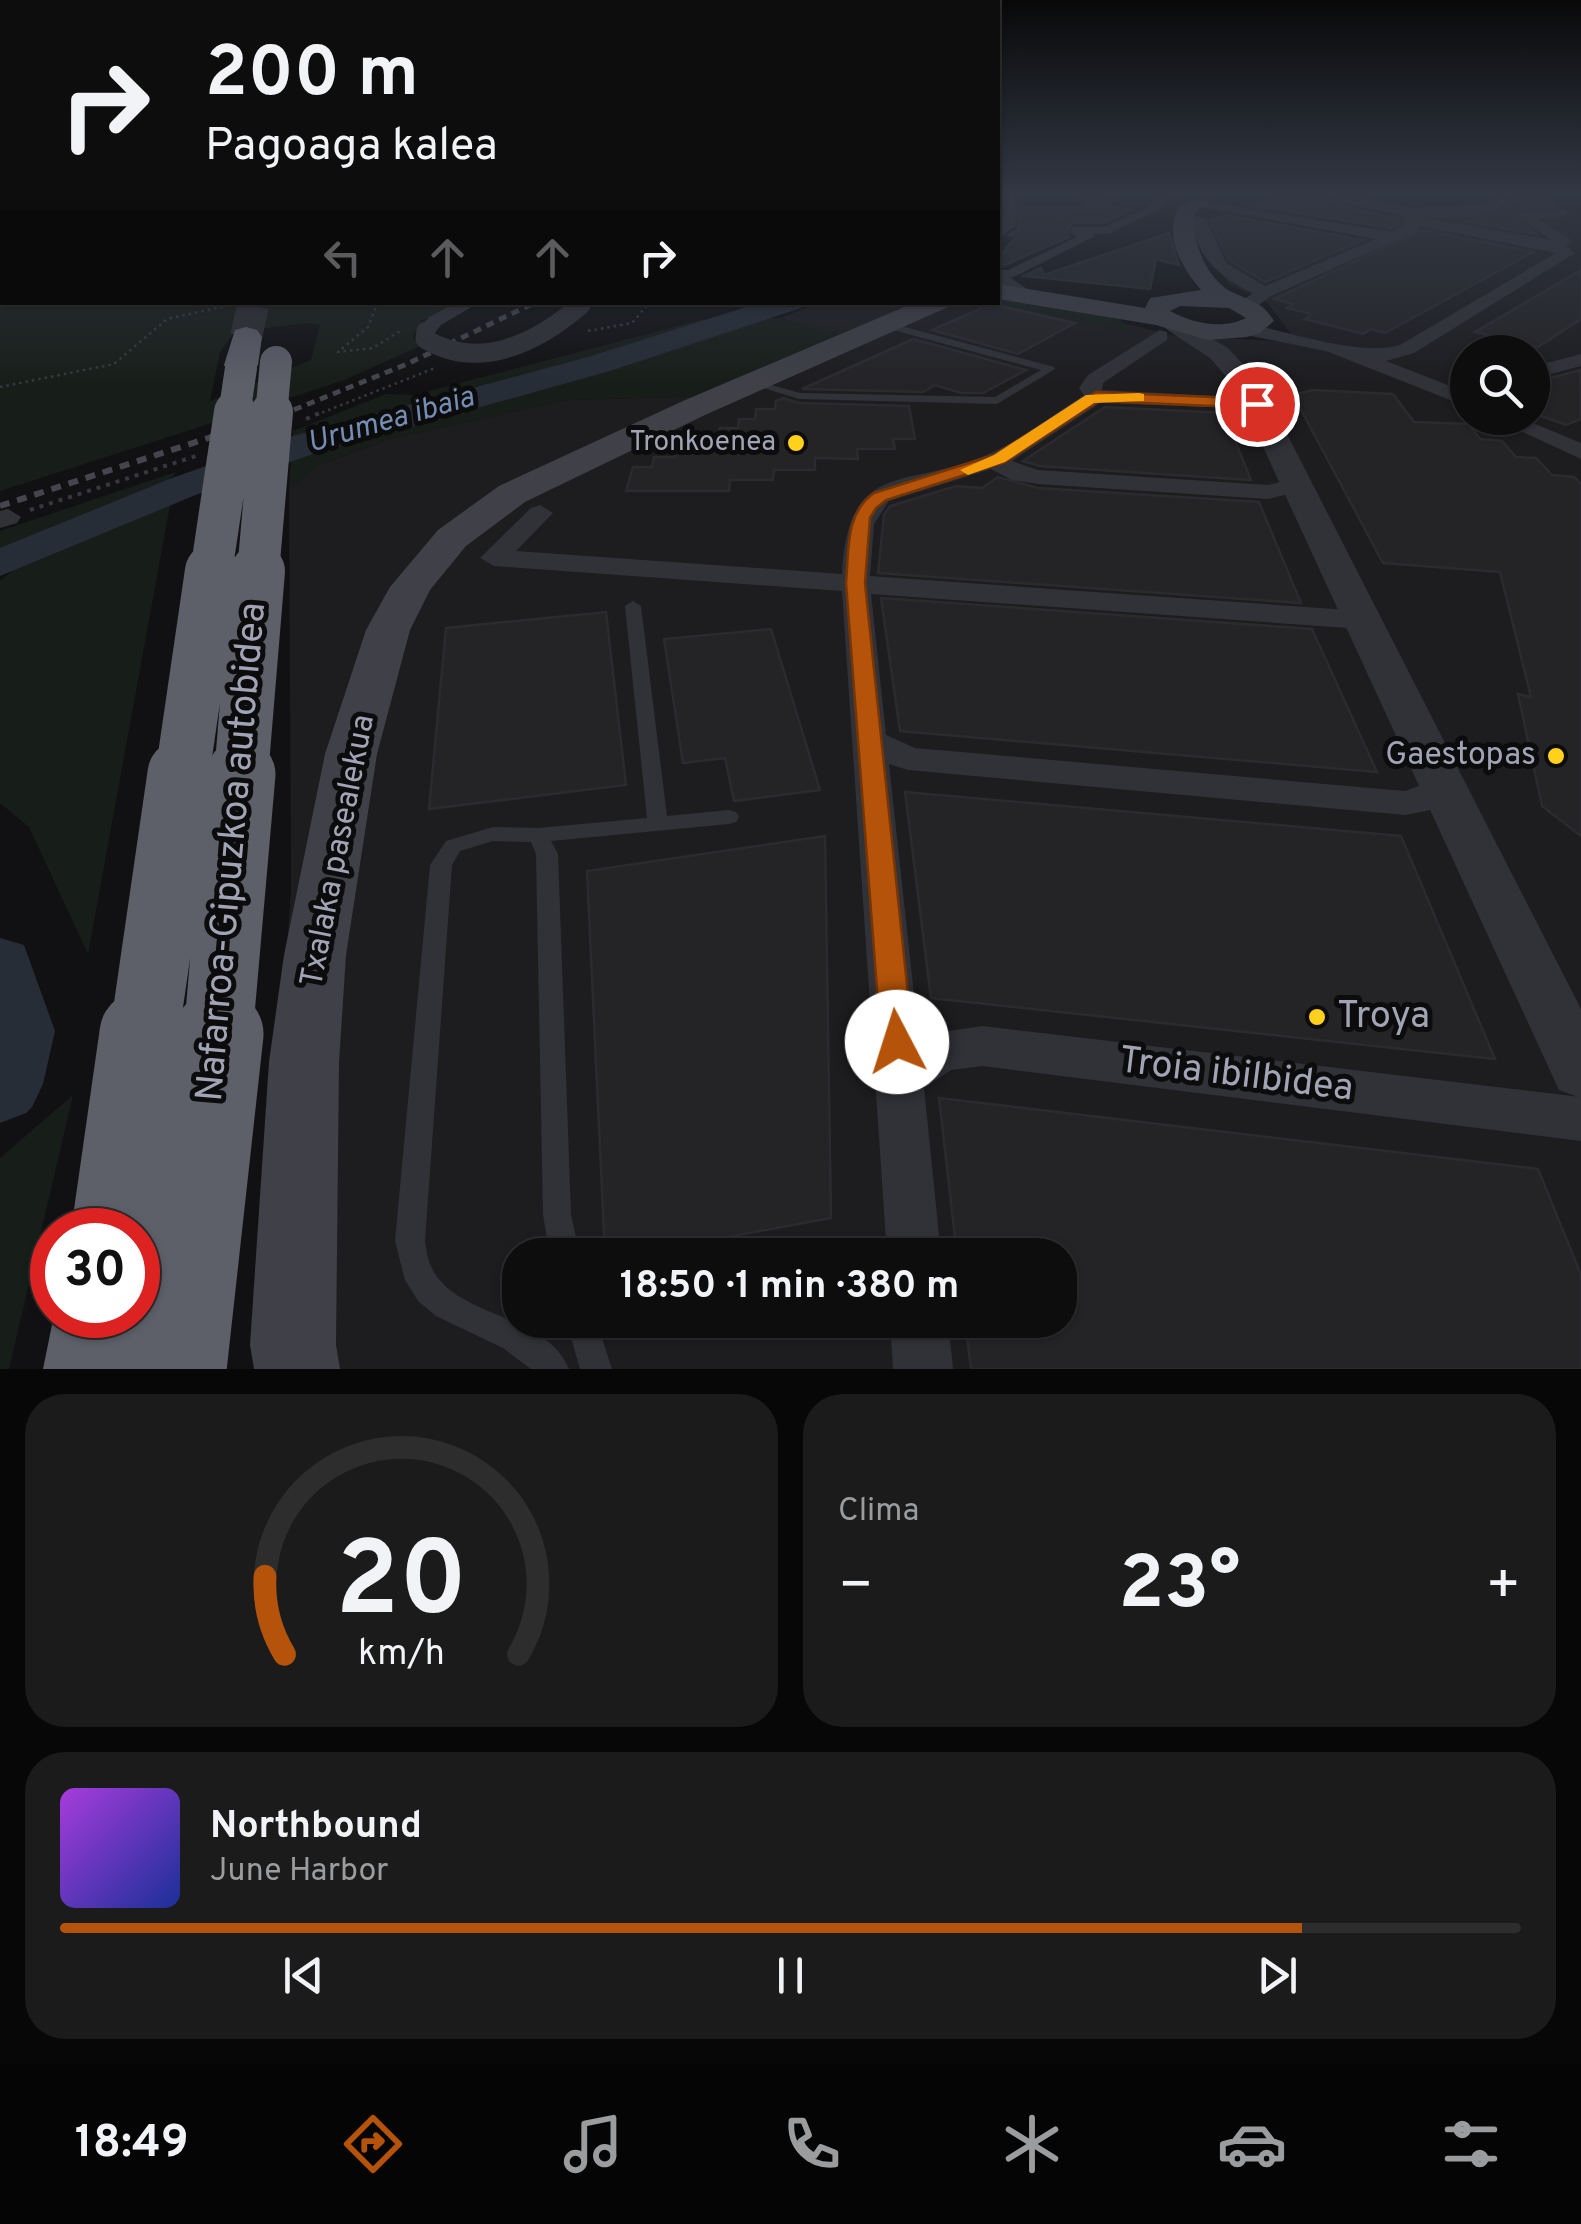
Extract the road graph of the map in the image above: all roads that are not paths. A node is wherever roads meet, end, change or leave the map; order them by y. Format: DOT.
graph roads {
  1 [pos="1043,258"];
  2 [pos="1193,258"];
  3 [pos="1215,258"];
  4 [pos="1354,258"];
  5 [pos="1557,258"];
  6 [pos="1572,258"];
  7 [pos="1542,268"];
  8 [pos="1581,270"];
  9 [pos="1198,271"];
  10 [pos="1000,274"];
  11 [pos="1004,293"];
  12 [pos="467,305"];
  13 [pos="581,305"];
  14 [pos="932,305"];
  15 [pos="1167,316"];
  16 [pos="1242,319"];
  17 [pos="886,326"];
  18 [pos="1351,352"];
  19 [pos="1581,360"];
  20 [pos="1550,368"];
  21 [pos="754,382"];
  22 [pos="1450,393"];
  23 [pos="1096,396"];
  24 [pos="1257,404"];
  25 [pos="1542,435"];
  26 [pos="1581,452"];
  27 [pos="1000,458"];
  28 [pos="1297,485"];
  29 [pos="540,513"];
  30 [pos="856,583"];
  31 [pos="633,606"];
  32 [pos="1362,620"];
  33 [pos="870,741"];
  34 [pos="1444,789"];
  35 [pos="730,818"];
  36 [pos="658,824"];
  37 [pos="538,835"];
  38 [pos="1581,1071"];
  39 [pos="900,1080"];
  40 [pos="1581,1119"];
  41 [pos="120,1208"];
  42 [pos="561,1238"];
  43 [pos="913,1238"];
  44 [pos="98,1338"];
  45 [pos="587,1338"];
  46 [pos="920,1338"];
  47 [pos="93,1369"];
  48 [pos="182,1369"];
  49 [pos="297,1369"];
  50 [pos="553,1369"];
  51 [pos="596,1369"];
  52 [pos="923,1369"];
  1 -- 10 [label="street"];
  2 -- 9 [label="main road"];
  3 -- 16 [label="street"];
  4 -- 16 [label="street"];
  5 -- 7 [label="street"];
  6 -- 7 [label="street"];
  7 -- 8 [label="street"];
  7 -- 18 [label="street"];
  9 -- 15 [label="main road"];
  9 -- 16 [label="main road"];
  11 -- 15 [label="main road"];
  12 -- 13 [label="street, bridge"];
  14 -- 17 [label="main road, Txalaka pasealekua"];
  15 -- 16 [label="main road"];
  15 -- 16 [label="street"];
  15 -- 23 [label="street"];
  16 -- 18 [label="street"];
  16 -- 24 [label="street"];
  17 -- 21 [label="main road, Txalaka pasealekua"];
  17 -- 21 [label="lane"];
  18 -- 22 [label="street"];
  19 -- 20 [label="street"];
  21 -- 49 [label="main road, Txalaka pasealekua"];
  23 -- 24 [label="street"];
  23 -- 27 [label="street"];
  24 -- 28 [label="street"];
  25 -- 26 [label="street"];
  27 -- 28 [label="street"];
  27 -- 30 [label="street"];
  28 -- 32 [label="street"];
  29 -- 30 [label="street"];
  30 -- 32 [label="street"];
  30 -- 33 [label="street"];
  31 -- 36 [label="lane"];
  32 -- 34 [label="street"];
  33 -- 34 [label="street"];
  33 -- 39 [label="street"];
  34 -- 38 [label="street"];
  35 -- 36 [label="lane"];
  36 -- 37 [label="lane"];
  37 -- 42 [label="lane"];
  37 -- 50 [label="lane"];
  39 -- 40 [label="street, Troia ibilbidea"];
  39 -- 43 [label="street"];
  41 -- 48 [label="highway, Nafarroa-Gipuzkoa autobidea, bridge"];
  44 -- 47 [label="highway"];
  45 -- 51 [label="lane"];
  46 -- 52 [label="street"];
}
